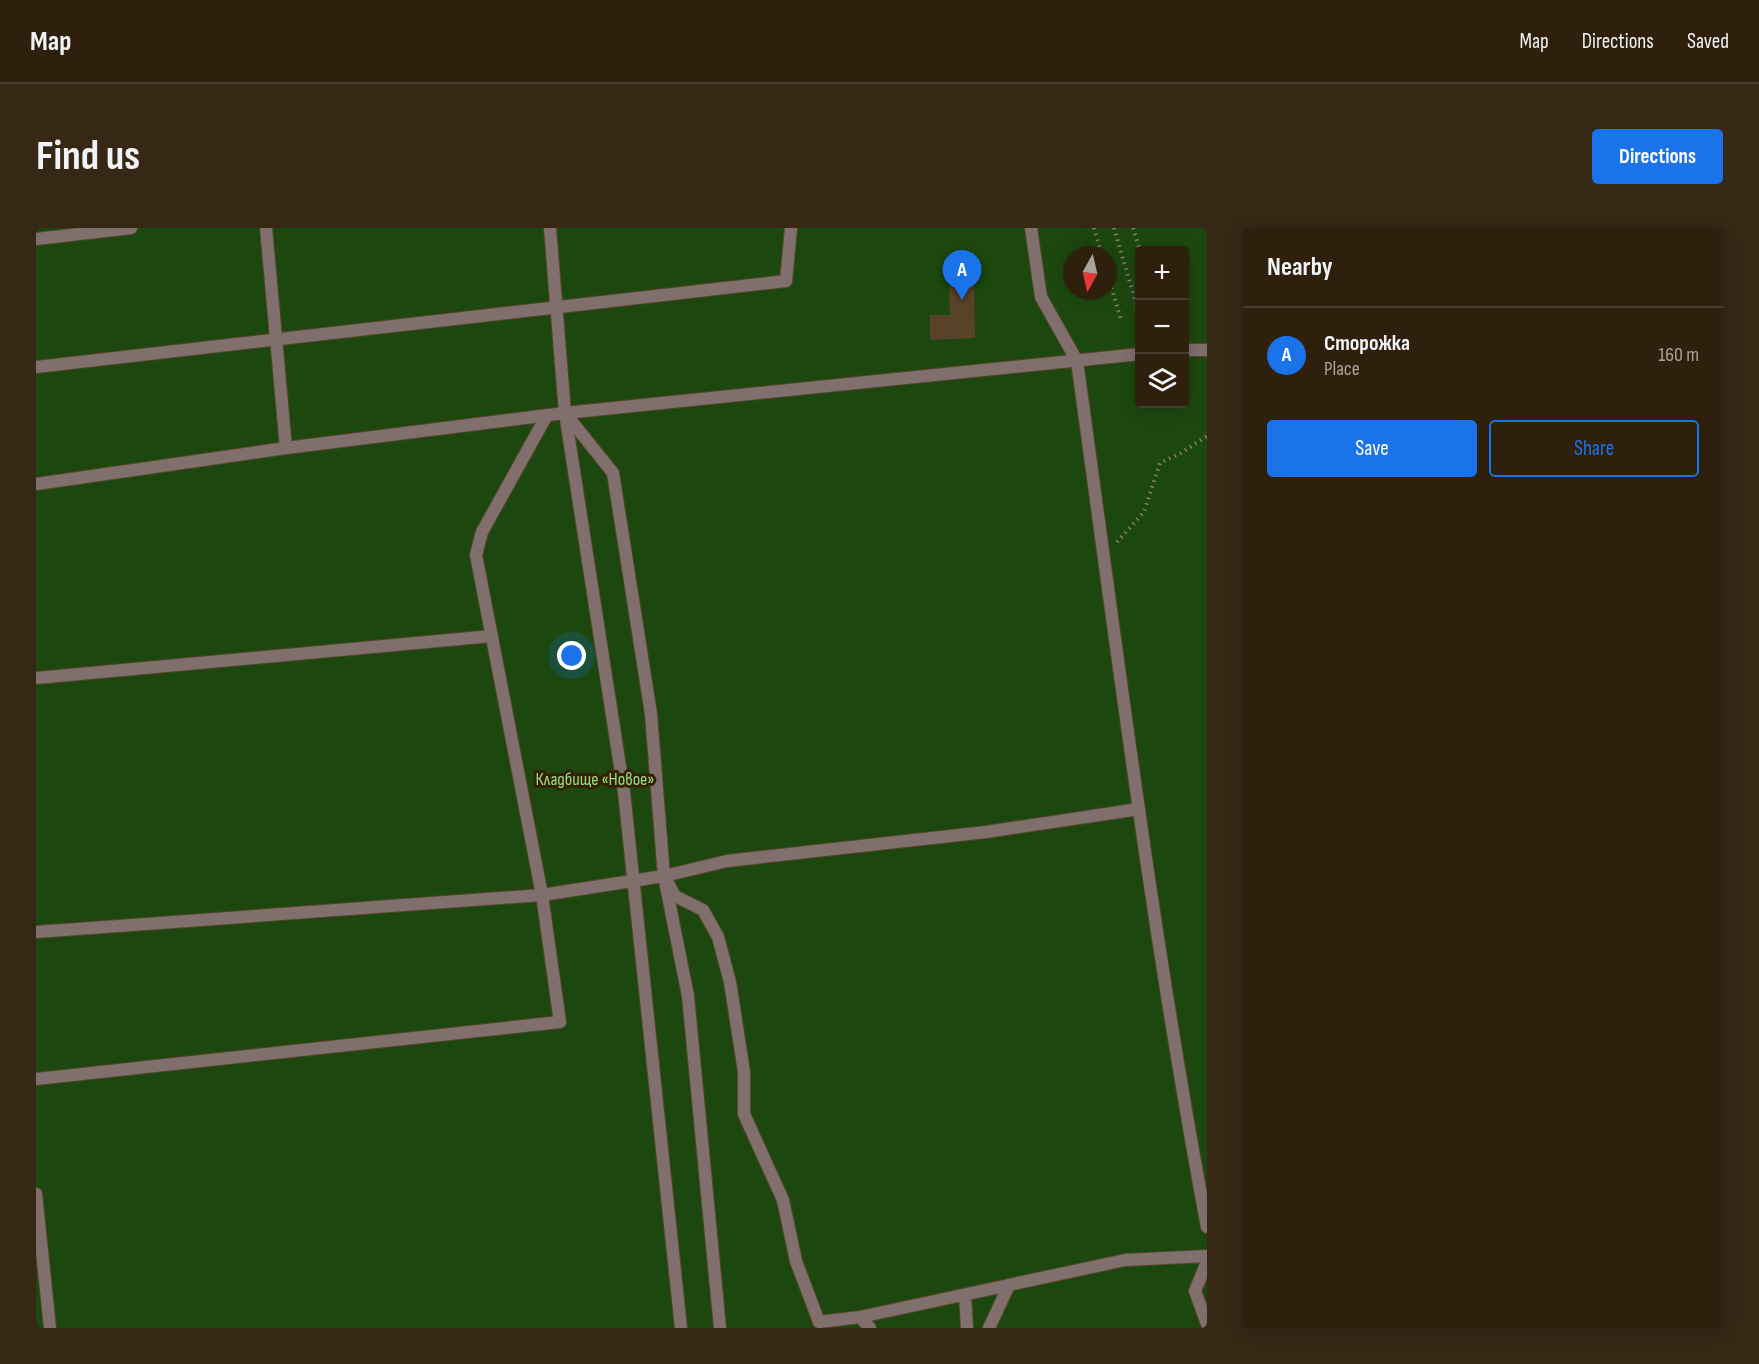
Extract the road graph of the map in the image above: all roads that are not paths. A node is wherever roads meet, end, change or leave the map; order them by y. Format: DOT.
graph roads {
  1 [pos="131,228"];
  2 [pos="266,228"];
  3 [pos="550,228"];
  4 [pos="791,228"];
  5 [pos="1031,228"];
  6 [pos="36,239"];
  7 [pos="558,308"];
  8 [pos="276,339"];
  9 [pos="1189,350"];
  10 [pos="1207,350"];
  11 [pos="1135,355"];
  12 [pos="1077,361"];
  13 [pos="36,367"];
  14 [pos="565,413"];
  15 [pos="547,415"];
  16 [pos="286,448"];
  17 [pos="36,484"];
  18 [pos="492,636"];
  19 [pos="36,678"];
  20 [pos="1139,809"];
  21 [pos="664,876"];
  22 [pos="634,881"];
  23 [pos="542,895"];
  24 [pos="36,932"];
  25 [pos="36,1078"];
  26 [pos="36,1194"];
  27 [pos="1207,1227"];
  28 [pos="38,1231"];
  29 [pos="1207,1256"];
  30 [pos="1207,1262"];
  31 [pos="1009,1285"];
  32 [pos="965,1295"];
  33 [pos="860,1317"];
  34 [pos="1207,1324"];
  35 [pos="50,1328"];
  36 [pos="681,1328"];
  37 [pos="720,1328"];
  38 [pos="870,1328"];
  39 [pos="968,1328"];
  40 [pos="989,1328"];
  1 -- 6 [label="street"];
  2 -- 8 [label="street"];
  3 -- 7 [label="street"];
  4 -- 7 [label="street"];
  5 -- 12 [label="street"];
  7 -- 8 [label="street"];
  7 -- 14 [label="street"];
  8 -- 13 [label="street"];
  8 -- 16 [label="street"];
  9 -- 10 [label="street"];
  11 -- 12 [label="street"];
  12 -- 14 [label="street"];
  12 -- 20 [label="street"];
  14 -- 15 [label="street"];
  14 -- 21 [label="street"];
  14 -- 22 [label="street"];
  15 -- 16 [label="street"];
  15 -- 18 [label="street"];
  16 -- 17 [label="street"];
  18 -- 19 [label="street"];
  18 -- 23 [label="street"];
  20 -- 21 [label="street"];
  20 -- 27 [label="street"];
  21 -- 22 [label="street"];
  21 -- 33 [label="street"];
  21 -- 37 [label="street"];
  22 -- 23 [label="street"];
  22 -- 36 [label="street"];
  23 -- 24 [label="street"];
  23 -- 25 [label="street"];
  26 -- 28 [label="street"];
  28 -- 35 [label="street"];
  29 -- 31 [label="street"];
  30 -- 34 [label="street"];
  31 -- 32 [label="street"];
  31 -- 40 [label="street"];
  32 -- 33 [label="street"];
  32 -- 39 [label="street"];
  33 -- 38 [label="street"];
}
